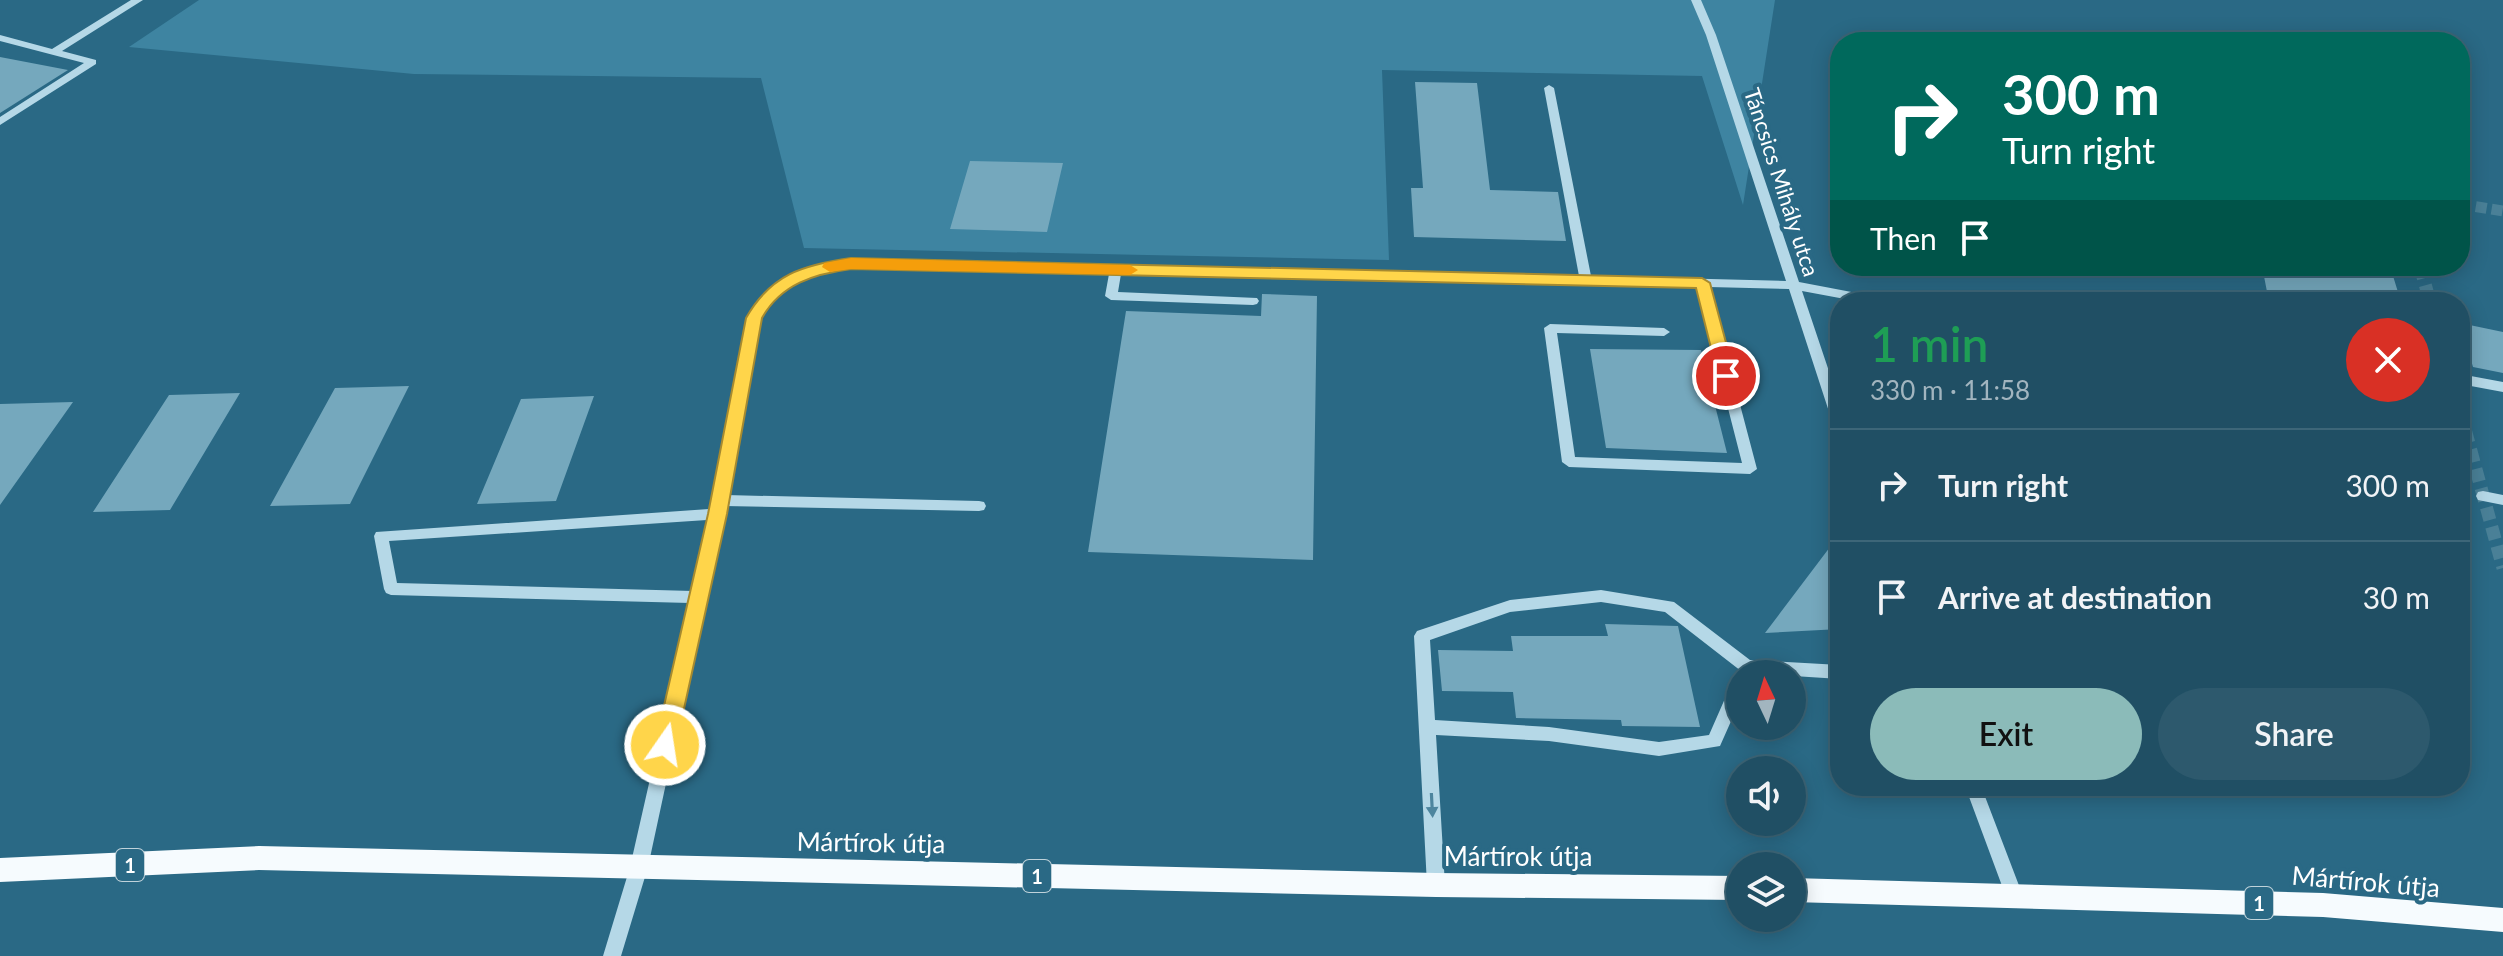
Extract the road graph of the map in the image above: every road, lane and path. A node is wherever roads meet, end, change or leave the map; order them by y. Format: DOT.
graph roads {
  1 [pos="138,0"];
  2 [pos="1696,0"];
  3 [pos="0,38"];
  4 [pos="54,52"];
  5 [pos="1549,88"];
  6 [pos="0,122"];
  7 [pos="1116,270"];
  8 [pos="1586,281"];
  9 [pos="1702,283"];
  10 [pos="1793,285"];
  11 [pos="1830,292"];
  12 [pos="1253,301"];
  13 [pos="1664,332"];
  14 [pos="2470,381"];
  15 [pos="2503,387"];
  16 [pos="1830,394"];
  17 [pos="2483,496"];
  18 [pos="2503,500"];
  19 [pos="979,506"];
  20 [pos="719,507"];
  21 [pos="699,597"];
  22 [pos="1734,660"];
  23 [pos="1806,671"];
  24 [pos="1830,672"];
  25 [pos="1726,714"];
  26 [pos="1427,727"];
  27 [pos="1977,796"];
  28 [pos="639,867"];
  29 [pos="0,870"];
  30 [pos="1436,885"];
  31 [pos="1726,888"];
  32 [pos="1806,890"];
  33 [pos="2014,896"];
  34 [pos="2503,920"];
  35 [pos="612,956"];
  1 -- 4 [label="street"];
  2 -- 10 [label="street, Táncsics Mihály utca"];
  3 -- 4 [label="street"];
  4 -- 6 [label="street"];
  5 -- 8 [label="street"];
  7 -- 8 [label="street"];
  7 -- 12 [label="street"];
  7 -- 20 [label="street"];
  8 -- 9 [label="street"];
  9 -- 10 [label="street"];
  9 -- 13 [label="street"];
  10 -- 11 [label="street"];
  10 -- 16 [label="street, Táncsics Mihály utca"];
  14 -- 15 [label="street"];
  17 -- 18 [label="street"];
  19 -- 20 [label="street"];
  20 -- 21 [label="street"];
  20 -- 21 [label="street"];
  21 -- 28 [label="street"];
  22 -- 26 [label="street"];
  23 -- 24 [label="street"];
  25 -- 26 [label="street"];
  26 -- 30 [label="street, one-way"];
  27 -- 33 [label="street"];
  28 -- 29 [label="main road, Mártírok útja / 1"];
  28 -- 30 [label="main road, Mártírok útja / 1"];
  28 -- 35 [label="street"];
  30 -- 31 [label="main road, Mártírok útja / 1"];
  32 -- 33 [label="main road, Mártírok útja / 1"];
  33 -- 34 [label="main road, Mártírok útja / 1"];
}
